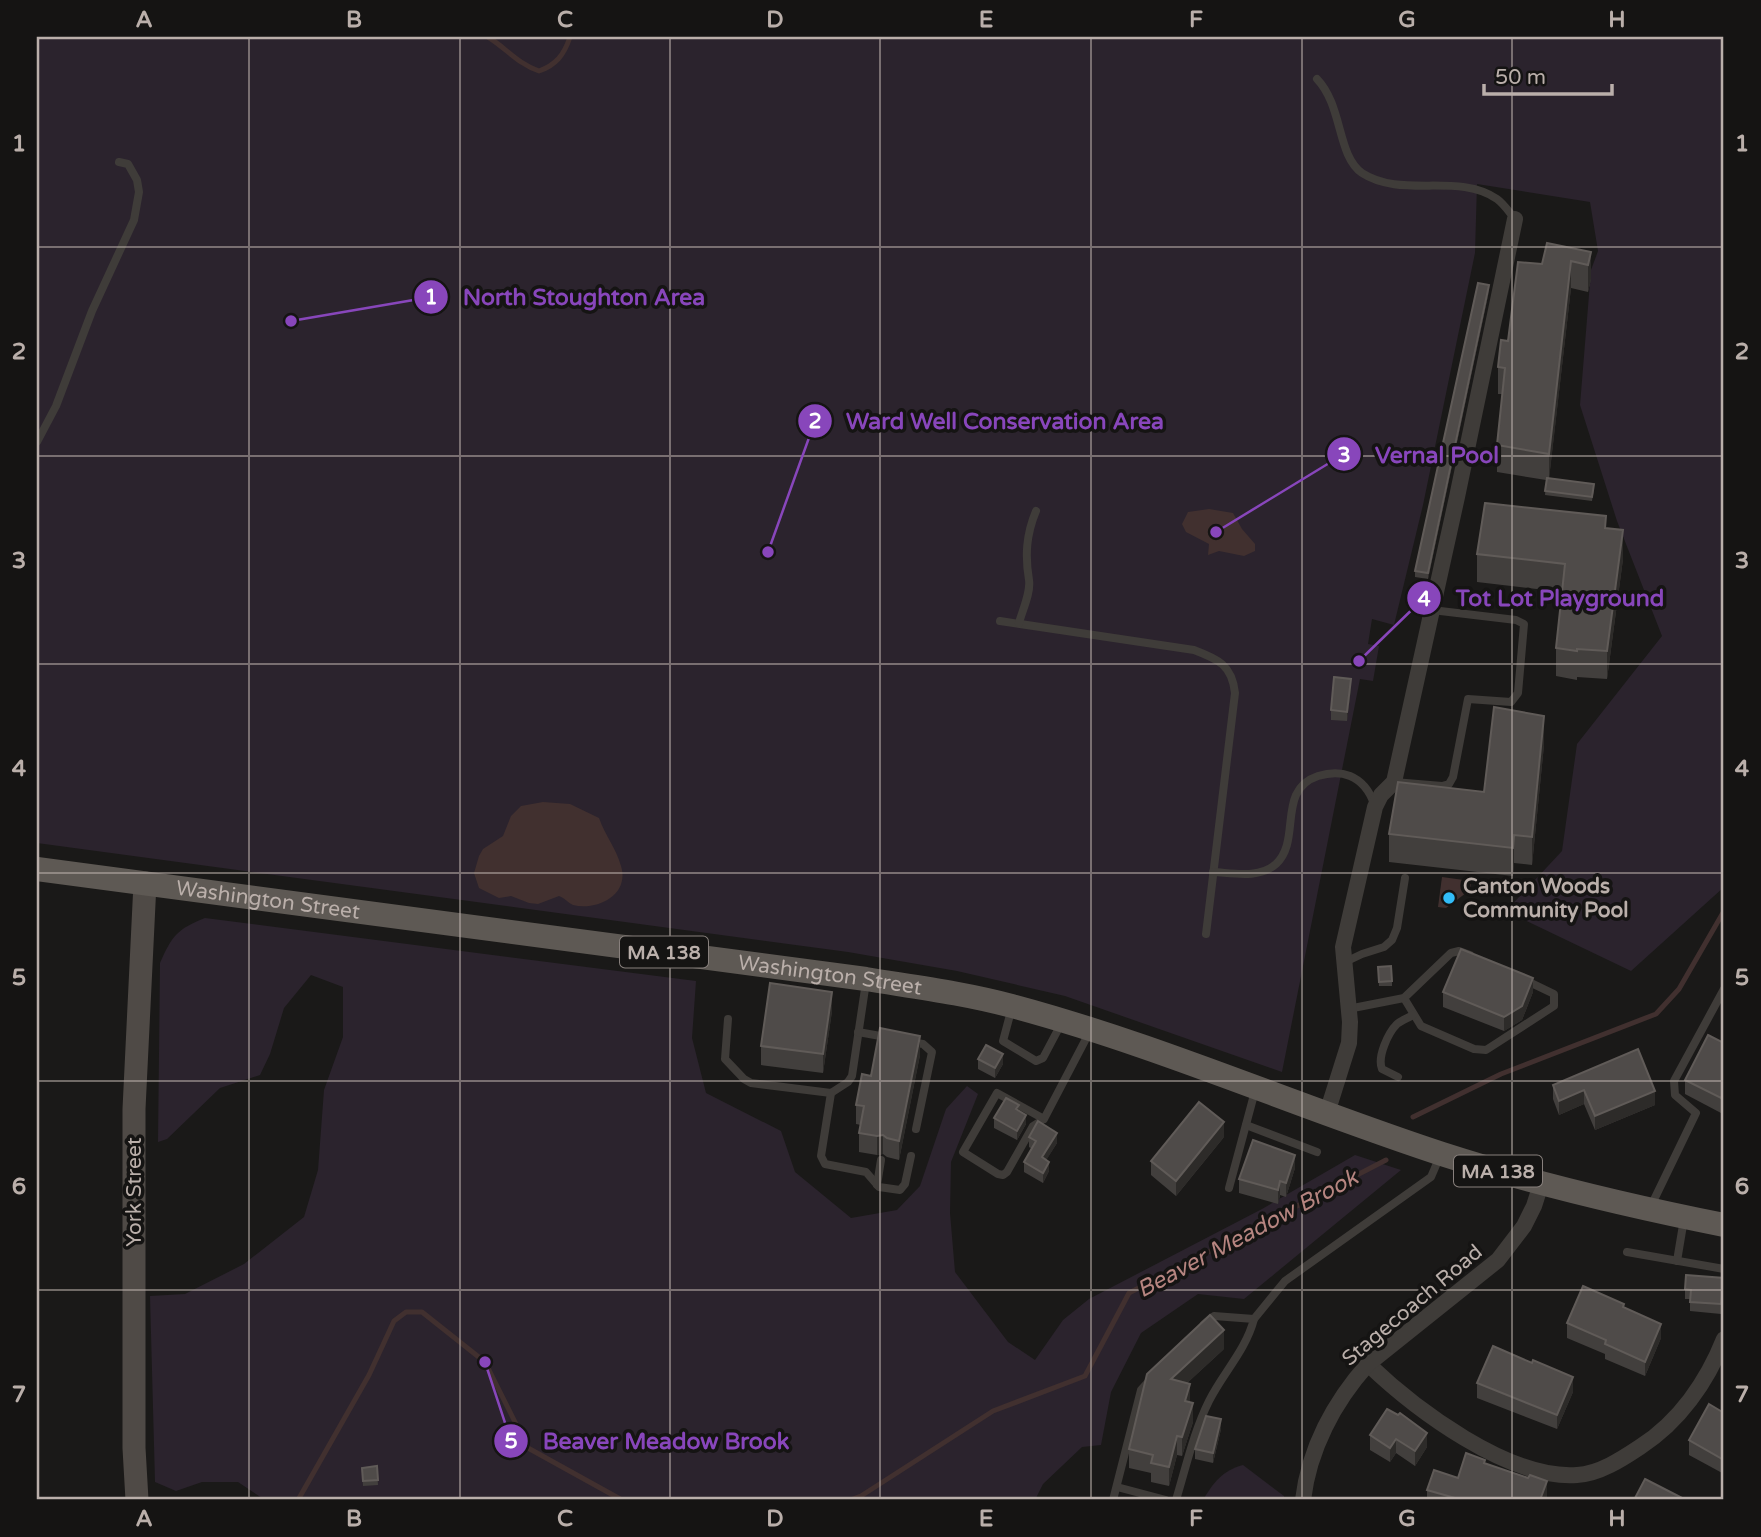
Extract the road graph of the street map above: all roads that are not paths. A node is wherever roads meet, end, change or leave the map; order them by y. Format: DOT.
graph roads {
  1 [pos="1317,79"];
  2 [pos="119,162"];
  3 [pos="1515,219"];
  4 [pos="37,442"];
  5 [pos="1036,511"];
  6 [pos="1432,610"];
  7 [pos="1000,621"];
  8 [pos="1019,623"];
  9 [pos="1394,782"];
  10 [pos="1375,807"];
  11 [pos="37,869"];
  12 [pos="1213,872"];
  13 [pos="1405,878"];
  14 [pos="145,884"];
  15 [pos="1206,934"];
  16 [pos="1475,957"];
  17 [pos="1343,963"];
  18 [pos="1511,973"];
  19 [pos="866,979"];
  20 [pos="1724,989"];
  21 [pos="1404,998"];
  22 [pos="1013,1007"];
  23 [pos="1348,1009"];
  24 [pos="1413,1014"];
  25 [pos="728,1019"];
  26 [pos="1062,1022"];
  27 [pos="1090,1031"];
  28 [pos="858,1032"];
  29 [pos="1398,1077"];
  30 [pos="1267,1092"];
  31 [pos="831,1093"];
  32 [pos="1327,1113"];
  33 [pos="1044,1119"];
  34 [pos="1246,1125"];
  35 [pos="916,1129"];
  36 [pos="1317,1152"];
  37 [pos="1441,1154"];
  38 [pos="911,1156"];
  39 [pos="881,1160"];
  40 [pos="1541,1184"];
  41 [pos="877,1185"];
  42 [pos="1229,1188"];
  43 [pos="1649,1210"];
  44 [pos="1684,1217"];
  45 [pos="1724,1225"];
  46 [pos="1627,1252"];
  47 [pos="1677,1261"];
  48 [pos="1724,1269"];
  49 [pos="1254,1319"];
  50 [pos="1201,1327"];
  51 [pos="1724,1339"];
  52 [pos="1368,1364"];
  53 [pos="1158,1372"];
  54 [pos="1116,1488"];
  55 [pos="137,1500"];
  56 [pos="1113,1500"];
  57 [pos="1166,1500"];
  58 [pos="1177,1500"];
  59 [pos="1303,1500"];
  1 -- 3 [label="lane"];
  2 -- 4 [label="lane"];
  3 -- 6 [label="street"];
  5 -- 8 [label="lane"];
  6 -- 9 [label="street"];
  6 -- 9 [label="lane"];
  7 -- 8 [label="lane"];
  8 -- 12 [label="lane"];
  9 -- 10 [label="street"];
  10 -- 12 [label="lane"];
  10 -- 17 [label="street"];
  11 -- 14 [label="main road, Washington Street / MA 138"];
  12 -- 15 [label="lane"];
  13 -- 17 [label="lane"];
  14 -- 19 [label="main road, Washington Street / MA 138"];
  14 -- 55 [label="street, York Street"];
  16 -- 21 [label="lane"];
  17 -- 23 [label="street"];
  18 -- 24 [label="lane"];
  19 -- 22 [label="main road, Washington Street / MA 138"];
  19 -- 28 [label="lane"];
  20 -- 43 [label="lane"];
  21 -- 23 [label="lane"];
  21 -- 24 [label="lane"];
  22 -- 26 [label="main road, Washington Street / MA 138"];
  22 -- 26 [label="lane"];
  23 -- 32 [label="street"];
  24 -- 29 [label="lane"];
  25 -- 31 [label="lane"];
  26 -- 27 [label="main road, Washington Street / MA 138"];
  27 -- 30 [label="main road, Washington Street / MA 138"];
  27 -- 33 [label="lane"];
  28 -- 31 [label="lane"];
  28 -- 35 [label="lane"];
  30 -- 32 [label="main road, MA 138"];
  30 -- 34 [label="lane"];
  31 -- 41 [label="lane"];
  32 -- 37 [label="main road, MA 138"];
  33 -- 33 [label="lane"];
  34 -- 36 [label="lane"];
  34 -- 42 [label="lane"];
  37 -- 40 [label="main road, MA 138"];
  37 -- 49 [label="lane"];
  38 -- 41 [label="lane"];
  39 -- 41 [label="lane"];
  40 -- 43 [label="main road, MA 138"];
  40 -- 52 [label="street, Stagecoach Road"];
  43 -- 44 [label="main road, MA 138"];
  44 -- 45 [label="main road, MA 138"];
  44 -- 47 [label="lane"];
  46 -- 47 [label="lane"];
  47 -- 48 [label="lane"];
  49 -- 50 [label="lane"];
  49 -- 58 [label="lane"];
  51 -- 52 [label="street"];
  52 -- 59 [label="street, Stagecoach Road"];
  53 -- 54 [label="lane"];
  54 -- 56 [label="lane"];
  54 -- 57 [label="lane"];
}
